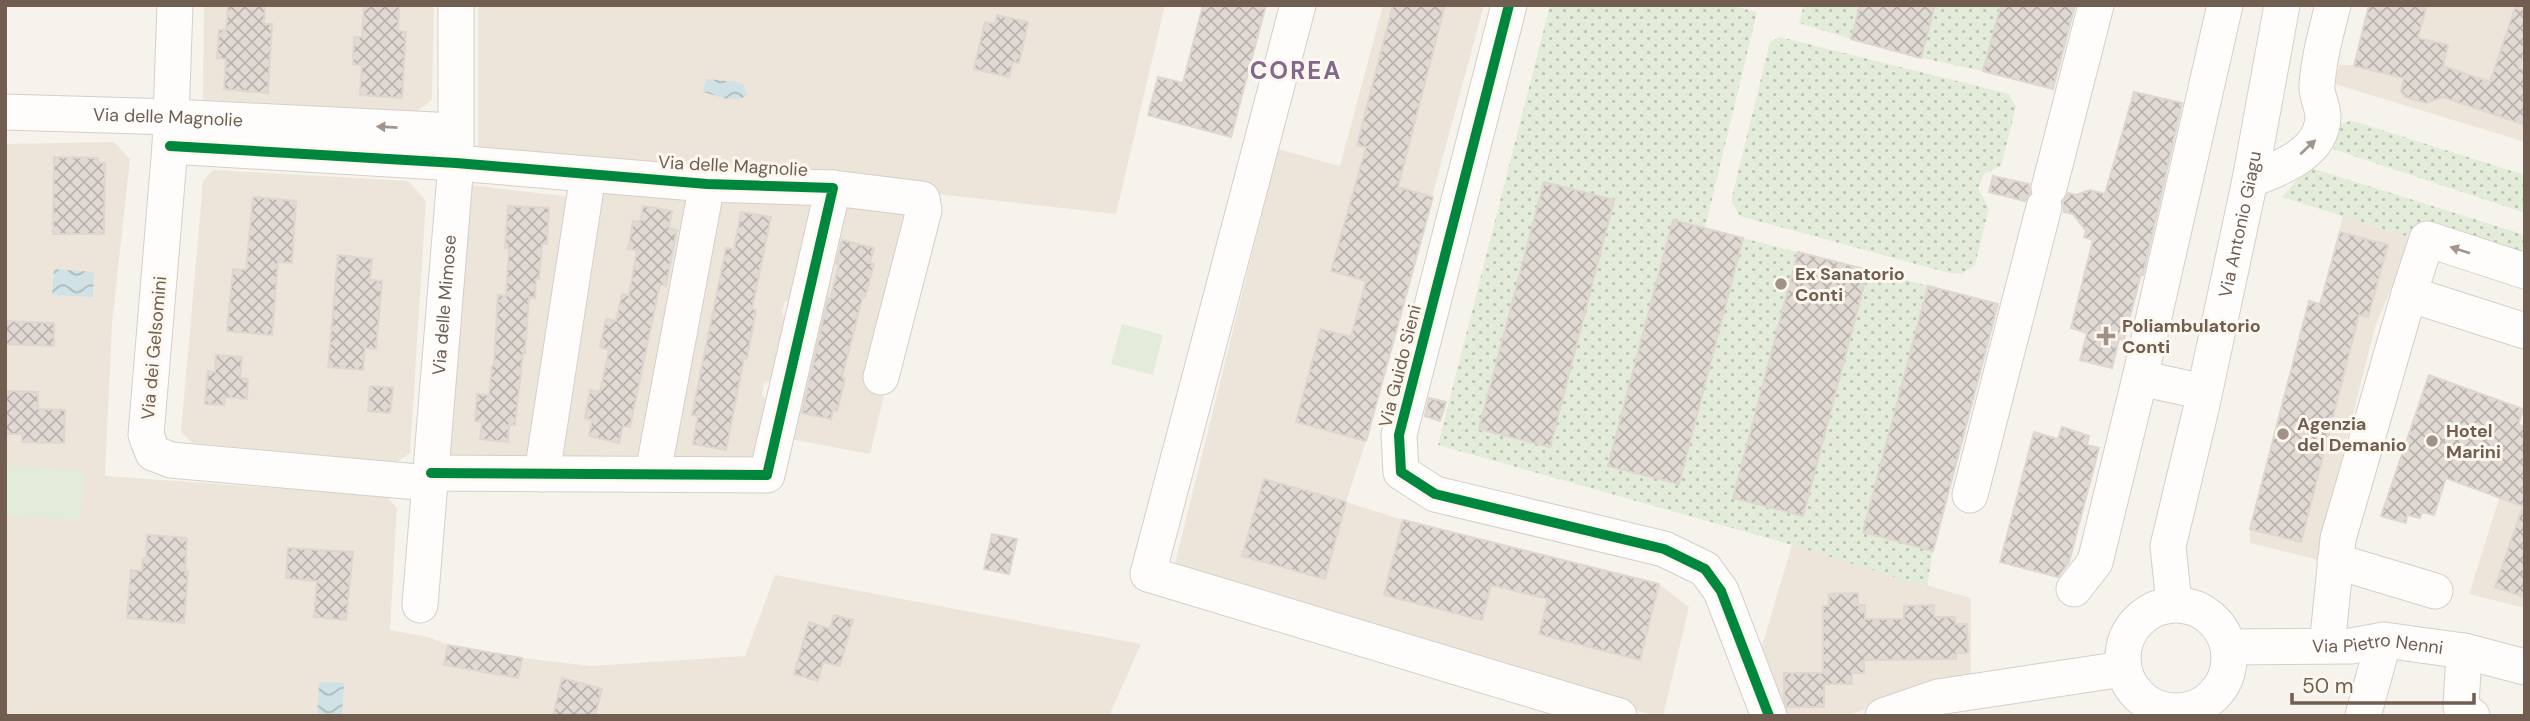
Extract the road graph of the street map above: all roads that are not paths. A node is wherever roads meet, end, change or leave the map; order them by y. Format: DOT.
graph roads {
  1 [pos="175,5"];
  2 [pos="456,5"];
  3 [pos="1298,5"];
  4 [pos="1509,5"];
  5 [pos="2096,5"];
  6 [pos="2225,5"];
  7 [pos="2282,5"];
  8 [pos="2333,5"];
  9 [pos="5,112"];
  10 [pos="171,132"];
  11 [pos="455,147"];
  12 [pos="588,175"];
  13 [pos="2249,180"];
  14 [pos="707,184"];
  15 [pos="833,188"];
  16 [pos="2525,271"];
  17 [pos="2409,294"];
  18 [pos="2525,331"];
  19 [pos="881,377"];
  20 [pos="2140,378"];
  21 [pos="2204,392"];
  22 [pos="653,473"];
  23 [pos="542,474"];
  24 [pos="430,478"];
  25 [pos="1969,495"];
  26 [pos="2335,561"];
  27 [pos="2074,589"];
  28 [pos="2435,591"];
  29 [pos="420,604"];
  30 [pos="2174,604"];
  31 [pos="2384,640"];
  32 [pos="2328,646"];
  33 [pos="2228,647"];
  34 [pos="2463,651"];
  35 [pos="2525,667"];
  36 [pos="2123,669"];
  37 [pos="1619,716"];
  38 [pos="1769,716"];
  39 [pos="1883,716"];
  40 [pos="2363,716"];
  41 [pos="2472,716"];
  1 -- 10 [label="street, Via dei Gelsomini"];
  2 -- 11 [label="street, Via delle Mimose"];
  3 -- 37 [label="street"];
  4 -- 38 [label="street, Via Guido Sieni"];
  5 -- 25 [label="street"];
  6 -- 20 [label="street"];
  7 -- 13 [label="street, Via Antonio Giagu"];
  13 -- 8 [label="street, one-way"];
  9 -- 10 [label="street, Via delle Magnolie"];
  10 -- 11 [label="street, Via delle Magnolie"];
  10 -- 24 [label="street, Via dei Gelsomini"];
  11 -- 12 [label="street, Via delle Magnolie"];
  11 -- 24 [label="street, Via delle Mimose"];
  12 -- 14 [label="street, Via delle Magnolie"];
  12 -- 23 [label="street"];
  13 -- 21 [label="street, Via Antonio Giagu"];
  14 -- 15 [label="street, Via delle Magnolie"];
  14 -- 22 [label="street, Via delle Magnolie"];
  15 -- 19 [label="street, Via delle Magnolie"];
  15 -- 22 [label="street"];
  16 -- 17 [label="street, one-way"];
  17 -- 18 [label="street"];
  17 -- 26 [label="street"];
  20 -- 21 [label="street"];
  20 -- 27 [label="street"];
  21 -- 30 [label="street, Via Antonio Giagu"];
  22 -- 23 [label="street"];
  23 -- 24 [label="street"];
  24 -- 29 [label="street, Via delle Mimose"];
  26 -- 28 [label="street"];
  26 -- 32 [label="street"];
  30 -- 33 [label="street"];
  30 -- 36 [label="street"];
  31 -- 32 [label="street, Via Pietro Nenni"];
  31 -- 34 [label="street, Via Pietro Nenni"];
  31 -- 40 [label="street"];
  32 -- 33 [label="street, Via Pietro Nenni"];
  33 -- 36 [label="street"];
  34 -- 35 [label="street, Via Pietro Nenni"];
  34 -- 41 [label="street"];
  36 -- 39 [label="street"];
}
